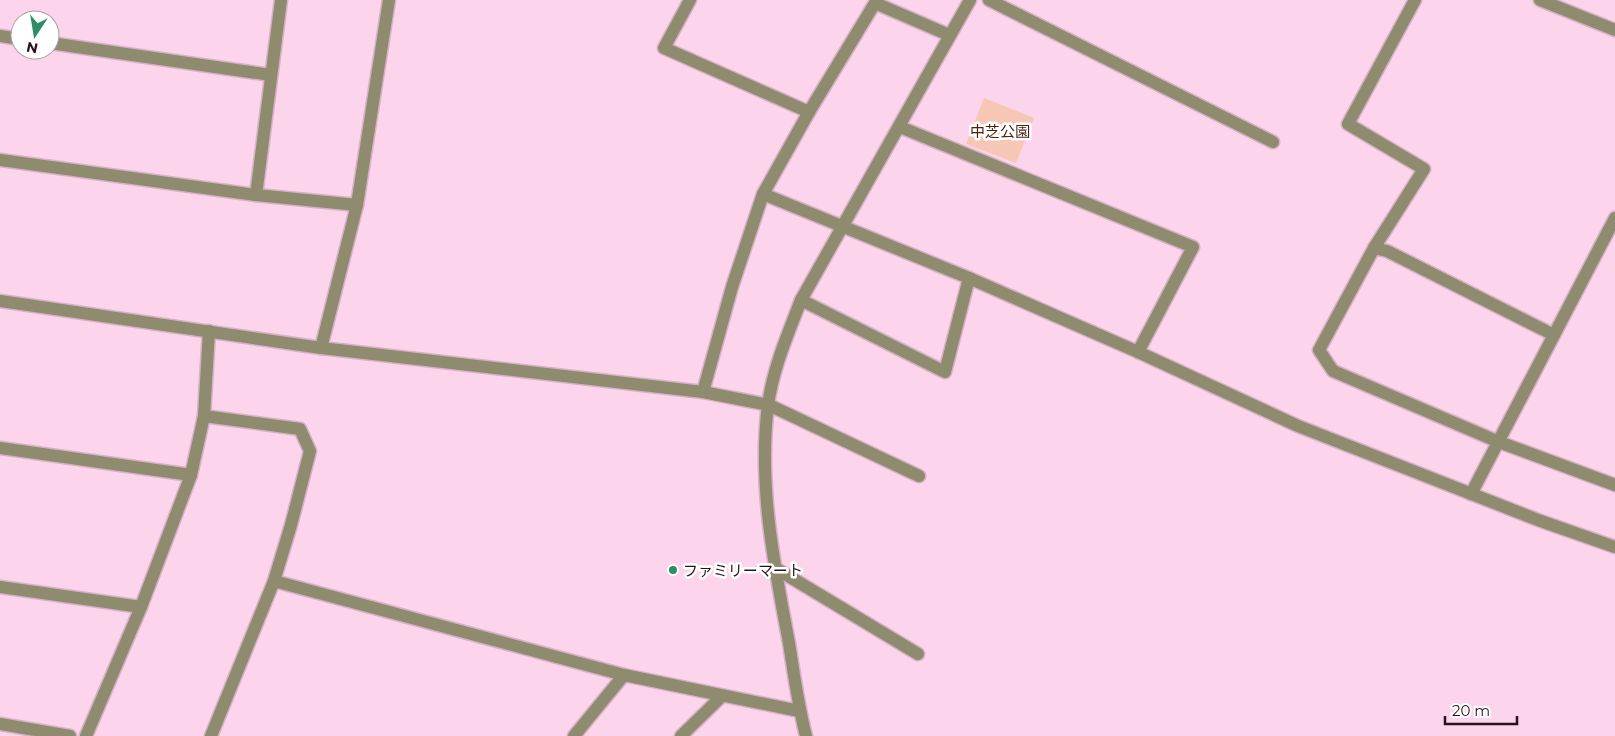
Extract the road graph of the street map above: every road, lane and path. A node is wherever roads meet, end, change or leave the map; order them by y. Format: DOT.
graph roads {
  1 [pos="281,0"];
  2 [pos="389,0"];
  3 [pos="690,0"];
  4 [pos="970,0"];
  5 [pos="989,0"];
  6 [pos="1415,0"];
  7 [pos="1540,0"];
  8 [pos="1615,30"];
  9 [pos="950,35"];
  10 [pos="60,44"];
  11 [pos="272,75"];
  12 [pos="809,112"];
  13 [pos="900,127"];
  14 [pos="1273,142"];
  15 [pos="0,160"];
  16 [pos="763,194"];
  17 [pos="256,195"];
  18 [pos="357,205"];
  19 [pos="1615,218"];
  20 [pos="844,226"];
  21 [pos="1374,248"];
  22 [pos="969,278"];
  23 [pos="801,300"];
  24 [pos="0,301"];
  25 [pos="209,331"];
  26 [pos="1554,335"];
  27 [pos="321,348"];
  28 [pos="1138,352"];
  29 [pos="703,392"];
  30 [pos="768,405"];
  31 [pos="204,416"];
  32 [pos="1498,442"];
  33 [pos="0,448"];
  34 [pos="191,476"];
  35 [pos="919,476"];
  36 [pos="1615,485"];
  37 [pos="1471,494"];
  38 [pos="1615,547"];
  39 [pos="775,568"];
  40 [pos="274,581"];
  41 [pos="0,587"];
  42 [pos="141,607"];
  43 [pos="918,654"];
  44 [pos="624,675"];
  45 [pos="722,696"];
  46 [pos="799,711"];
  47 [pos="0,724"];
  48 [pos="70,736"];
  49 [pos="86,736"];
  50 [pos="210,736"];
  51 [pos="574,736"];
  52 [pos="680,736"];
  53 [pos="806,736"];
  1 -- 11 [label="street"];
  2 -- 18 [label="street"];
  3 -- 12 [label="street"];
  4 -- 9 [label="street"];
  5 -- 14 [label="street"];
  6 -- 21 [label="street"];
  7 -- 8 [label="street"];
  9 -- 12 [label="street"];
  9 -- 13 [label="street"];
  10 -- 11 [label="street"];
  11 -- 17 [label="street"];
  12 -- 16 [label="street"];
  13 -- 20 [label="street"];
  13 -- 28 [label="street"];
  15 -- 17 [label="street"];
  16 -- 20 [label="street"];
  16 -- 29 [label="street"];
  17 -- 18 [label="street"];
  18 -- 27 [label="street"];
  19 -- 26 [label="street"];
  20 -- 22 [label="street"];
  20 -- 23 [label="street"];
  21 -- 26 [label="street"];
  21 -- 32 [label="street"];
  22 -- 23 [label="street"];
  22 -- 28 [label="street"];
  23 -- 30 [label="street"];
  24 -- 25 [label="street"];
  25 -- 27 [label="street"];
  25 -- 31 [label="street"];
  26 -- 32 [label="street"];
  27 -- 29 [label="street"];
  28 -- 37 [label="street"];
  29 -- 30 [label="street"];
  30 -- 35 [label="street"];
  30 -- 39 [label="street"];
  31 -- 34 [label="street"];
  31 -- 40 [label="street"];
  32 -- 36 [label="street"];
  32 -- 37 [label="street"];
  33 -- 34 [label="street"];
  34 -- 42 [label="street"];
  37 -- 38 [label="street"];
  39 -- 43 [label="street"];
  39 -- 46 [label="street"];
  40 -- 44 [label="street"];
  40 -- 50 [label="street"];
  41 -- 42 [label="street"];
  42 -- 49 [label="street"];
  44 -- 45 [label="street"];
  44 -- 51 [label="street"];
  45 -- 46 [label="street"];
  45 -- 52 [label="street"];
  46 -- 53 [label="street"];
  47 -- 48 [label="street"];
}
